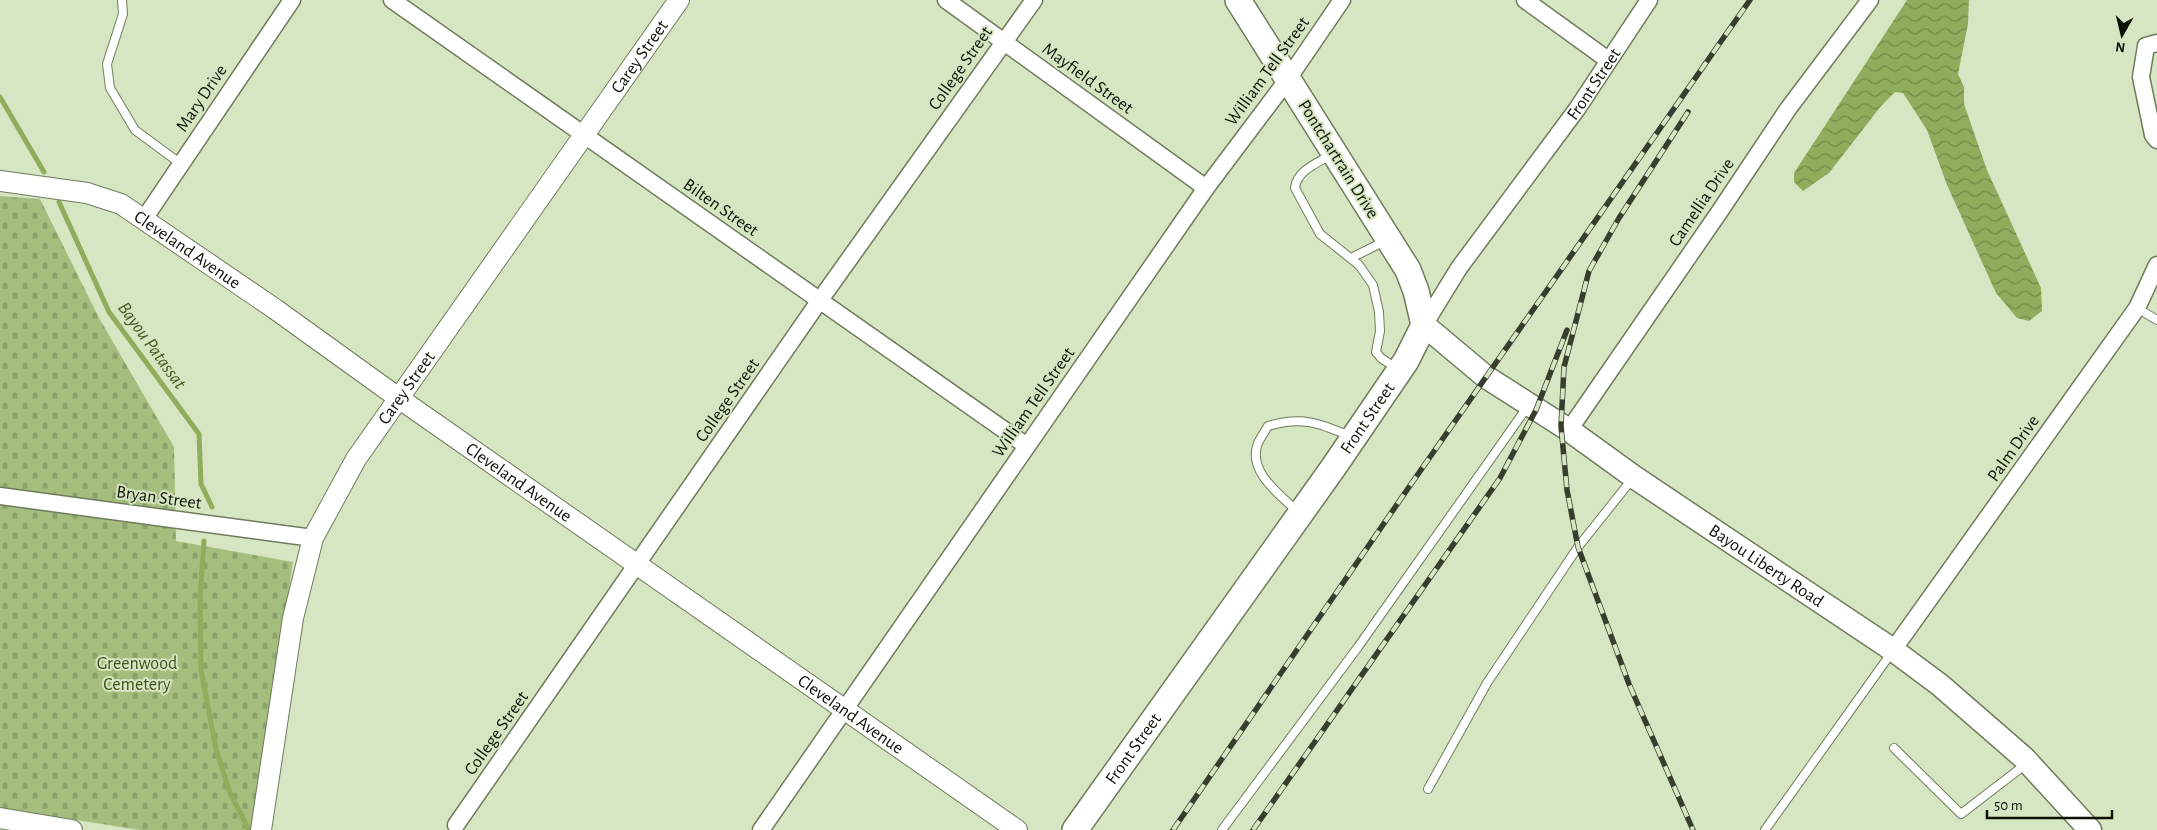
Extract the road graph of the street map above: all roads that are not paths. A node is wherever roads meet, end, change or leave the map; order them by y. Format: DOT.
graph roads {
  1 [pos="122,0"];
  2 [pos="292,0"];
  3 [pos="392,0"];
  4 [pos="679,0"];
  5 [pos="946,0"];
  6 [pos="1034,0"];
  7 [pos="1238,0"];
  8 [pos="1342,0"];
  9 [pos="1525,0"];
  10 [pos="1649,0"];
  11 [pos="1870,0"];
  12 [pos="1004,41"];
  13 [pos="2157,43"];
  14 [pos="1608,60"];
  15 [pos="1288,79"];
  16 [pos="584,136"];
  17 [pos="2157,140"];
  18 [pos="1335,153"];
  19 [pos="181,164"];
  20 [pos="0,180"];
  21 [pos="1206,188"];
  22 [pos="144,219"];
  23 [pos="1389,239"];
  24 [pos="1351,258"];
  25 [pos="2157,265"];
  26 [pos="820,300"];
  27 [pos="2137,308"];
  28 [pos="2157,320"];
  29 [pos="1424,325"];
  30 [pos="1400,371"];
  31 [pos="400,399"];
  32 [pos="1529,404"];
  33 [pos="1569,430"];
  34 [pos="1354,438"];
  35 [pos="1027,446"];
  36 [pos="1634,476"];
  37 [pos="0,496"];
  38 [pos="1300,514"];
  39 [pos="313,538"];
  40 [pos="637,564"];
  41 [pos="1893,650"];
  42 [pos="845,710"];
  43 [pos="1894,748"];
  44 [pos="2028,762"];
  45 [pos="1428,789"];
  46 [pos="0,818"];
  47 [pos="262,825"];
  48 [pos="456,825"];
  49 [pos="72,830"];
  50 [pos="761,830"];
  51 [pos="1017,830"];
  52 [pos="1075,830"];
  53 [pos="1222,830"];
  54 [pos="1765,830"];
  55 [pos="2090,830"];
  1 -- 19 [label="lane"];
  2 -- 19 [label="street, Mary Drive"];
  3 -- 16 [label="street, Bilten Street"];
  4 -- 16 [label="street, Carey Street"];
  5 -- 12 [label="street, Mayfield Street"];
  6 -- 12 [label="street, College Street"];
  7 -- 15 [label="main road, Pontchartrain Drive"];
  8 -- 15 [label="street, William Tell Street"];
  9 -- 14 [label="street"];
  10 -- 14 [label="street, Front Street"];
  11 -- 33 [label="street, Camellia Drive"];
  12 -- 21 [label="street, Mayfield Street"];
  12 -- 26 [label="street, College Street"];
  13 -- 17 [label="street"];
  14 -- 29 [label="street, Front Street"];
  15 -- 18 [label="main road, Pontchartrain Drive"];
  15 -- 21 [label="street, William Tell Street"];
  16 -- 26 [label="street, Bilten Street"];
  16 -- 31 [label="street, Carey Street"];
  18 -- 23 [label="main road, Pontchartrain Drive"];
  18 -- 24 [label="lane"];
  19 -- 22 [label="street, Mary Drive"];
  20 -- 22 [label="street, Cleveland Avenue"];
  21 -- 35 [label="street, William Tell Street"];
  22 -- 31 [label="street, Cleveland Avenue"];
  23 -- 24 [label="lane"];
  23 -- 29 [label="main road, Pontchartrain Drive"];
  24 -- 30 [label="lane"];
  25 -- 27 [label="street, Palm Drive"];
  26 -- 35 [label="street, Bilten Street"];
  26 -- 40 [label="street, College Street"];
  27 -- 28 [label="lane"];
  27 -- 41 [label="street, Palm Drive"];
  29 -- 30 [label="main road, Front Street"];
  29 -- 32 [label="main road, Bayou Liberty Road"];
  30 -- 34 [label="main road, Front Street"];
  31 -- 39 [label="street, Carey Street"];
  31 -- 40 [label="street, Cleveland Avenue"];
  32 -- 33 [label="main road, Bayou Liberty Road"];
  32 -- 53 [label="lane"];
  33 -- 36 [label="main road, Bayou Liberty Road"];
  34 -- 38 [label="main road, Front Street"];
  34 -- 38 [label="lane"];
  35 -- 42 [label="street, William Tell Street"];
  36 -- 41 [label="main road, Bayou Liberty Road"];
  36 -- 45 [label="lane"];
  37 -- 39 [label="street, Bryan Street"];
  38 -- 52 [label="main road, Front Street"];
  39 -- 47 [label="street, Carey Street"];
  40 -- 42 [label="street, Cleveland Avenue"];
  40 -- 48 [label="street, College Street"];
  41 -- 44 [label="main road, Bayou Liberty Road"];
  41 -- 54 [label="lane"];
  42 -- 50 [label="street, William Tell Street"];
  42 -- 51 [label="street, Cleveland Avenue"];
  43 -- 44 [label="lane"];
  44 -- 55 [label="main road, Bayou Liberty Road"];
  46 -- 49 [label="street"];
}
